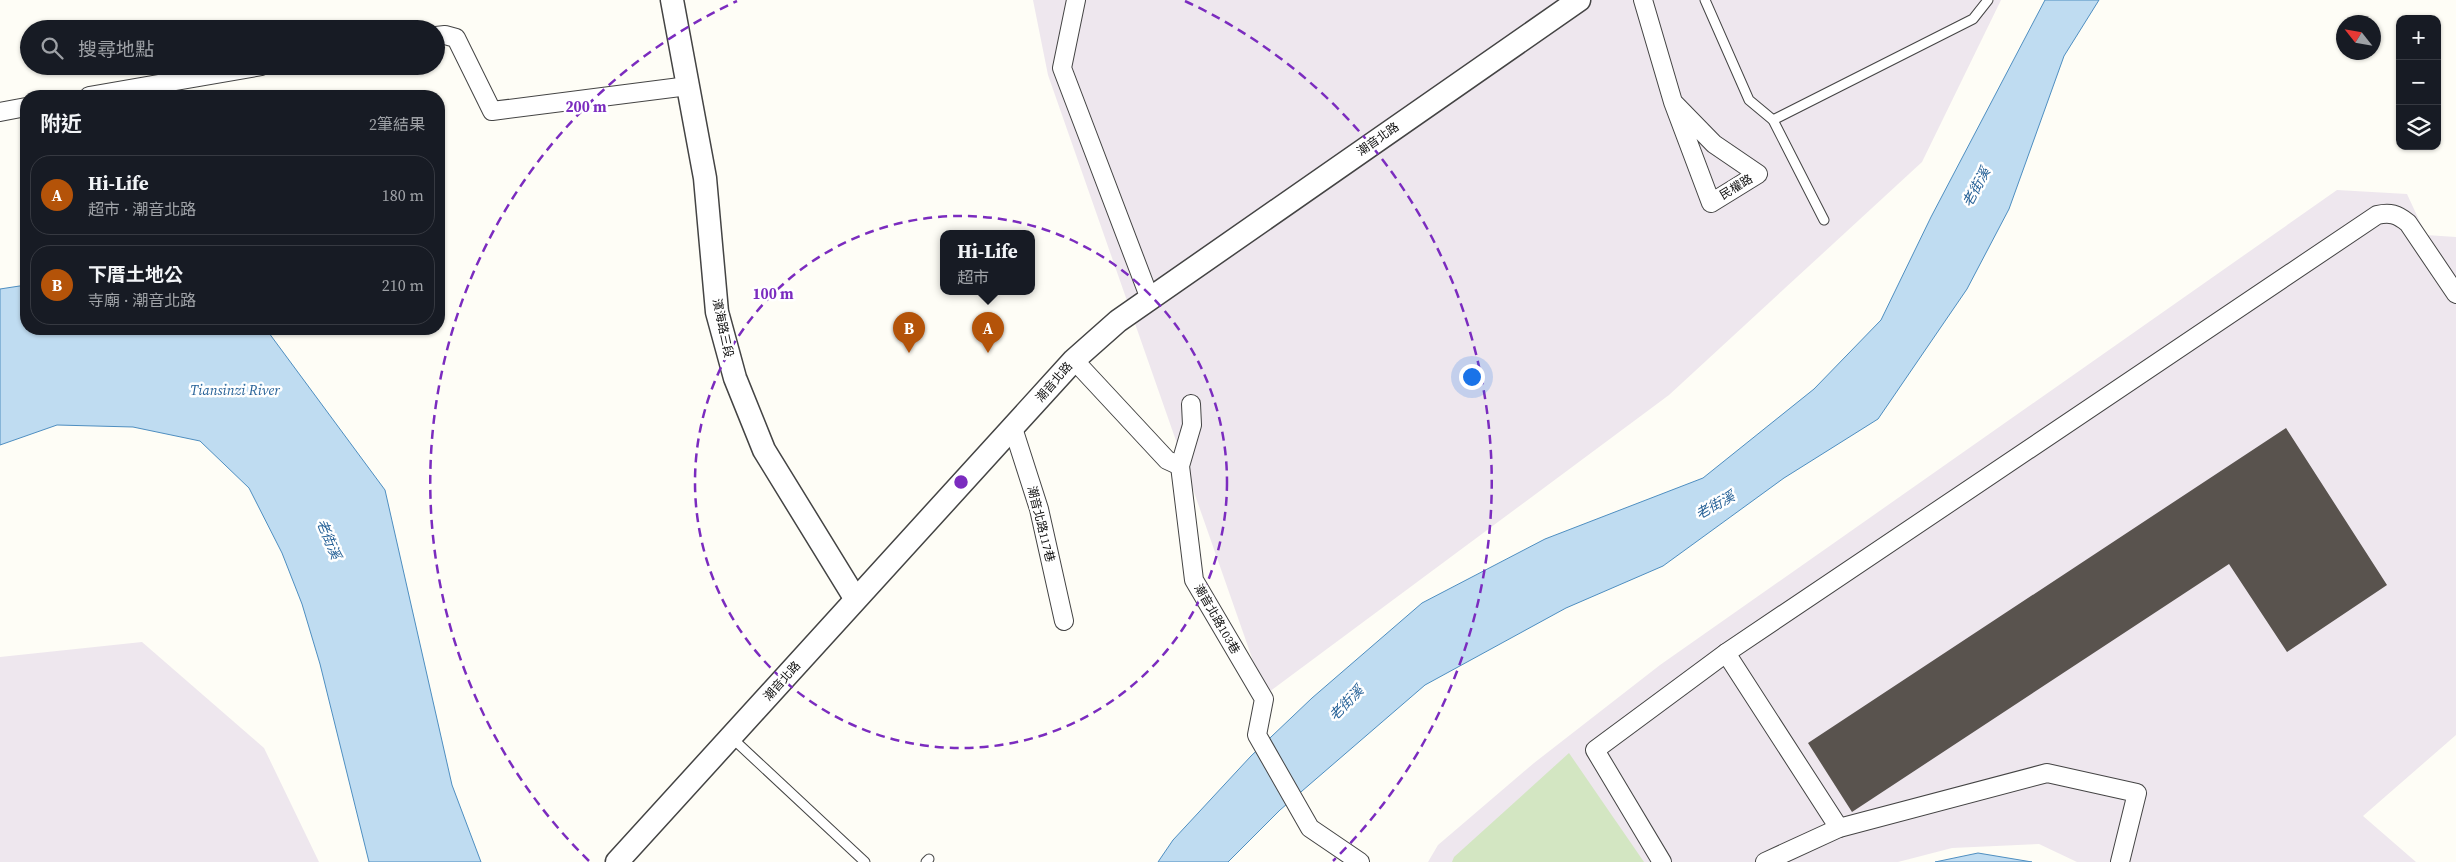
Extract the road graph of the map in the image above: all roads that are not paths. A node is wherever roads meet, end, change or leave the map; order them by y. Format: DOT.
graph roads {
  1 [pos="672,0"];
  2 [pos="1076,0"];
  3 [pos="1579,0"];
  4 [pos="1643,0"];
  5 [pos="1705,0"];
  6 [pos="1988,0"];
  7 [pos="445,35"];
  8 [pos="210,75"];
  9 [pos="688,86"];
  10 [pos="124,90"];
  11 [pos="1673,102"];
  12 [pos="20,108"];
  13 [pos="0,112"];
  14 [pos="1774,120"];
  15 [pos="1824,220"];
  16 [pos="2456,294"];
  17 [pos="1150,300"];
  18 [pos="1074,360"];
  19 [pos="1191,404"];
  20 [pos="1014,428"];
  21 [pos="1180,466"];
  22 [pos="855,598"];
  23 [pos="1064,621"];
  24 [pos="1726,654"];
  25 [pos="731,737"];
  26 [pos="1839,828"];
  27 [pos="617,862"];
  28 [pos="865,862"];
  29 [pos="1360,862"];
  30 [pos="1662,862"];
  31 [pos="1765,862"];
  32 [pos="2120,862"];
  1 -- 9 [label="street, 濱海路三段"];
  2 -- 17 [label="street"];
  3 -- 17 [label="street, 潮音北路"];
  4 -- 11 [label="street, 民權路"];
  5 -- 14 [label="lane"];
  6 -- 14 [label="lane"];
  7 -- 9 [label="street"];
  8 -- 10 [label="street"];
  9 -- 22 [label="street, 濱海路三段"];
  11 -- 11 [label="street, 民權路"];
  12 -- 13 [label="street"];
  14 -- 15 [label="lane"];
  16 -- 24 [label="street"];
  17 -- 18 [label="street, 潮音北路"];
  18 -- 20 [label="street, 潮音北路"];
  18 -- 21 [label="street"];
  19 -- 21 [label="street, 潮音北路103巷"];
  20 -- 22 [label="street, 潮音北路"];
  20 -- 23 [label="street, 潮音北路117巷"];
  21 -- 29 [label="street, 潮音北路103巷"];
  22 -- 25 [label="street, 潮音北路"];
  24 -- 26 [label="street"];
  24 -- 30 [label="street"];
  25 -- 27 [label="street, 潮音北路"];
  25 -- 28 [label="lane"];
  26 -- 31 [label="street"];
  26 -- 32 [label="street"];
}
